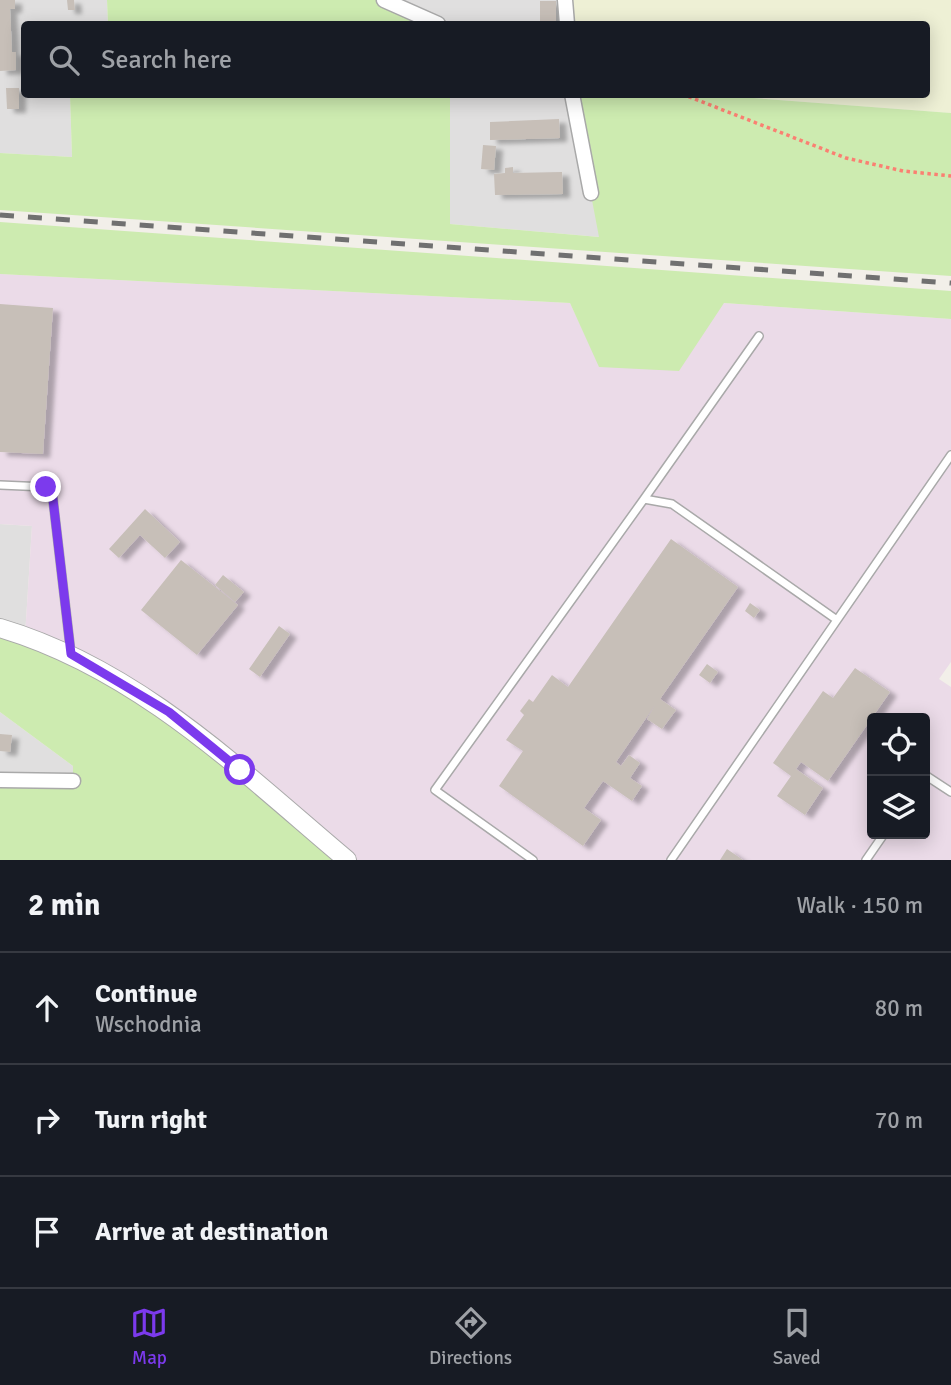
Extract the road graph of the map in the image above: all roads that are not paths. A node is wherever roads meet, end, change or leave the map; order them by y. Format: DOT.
graph roads {
  1 [pos="384,0"];
  2 [pos="565,0"];
  3 [pos="431,21"];
  4 [pos="567,21"];
  5 [pos="573,98"];
  6 [pos="591,193"];
  7 [pos="759,336"];
  8 [pos="951,454"];
  9 [pos="0,485"];
  10 [pos="644,499"];
  11 [pos="837,620"];
  12 [pos="0,628"];
  13 [pos="71,654"];
  14 [pos="927,776"];
  15 [pos="0,780"];
  16 [pos="74,781"];
  17 [pos="951,792"];
  18 [pos="881,839"];
  19 [pos="347,860"];
  20 [pos="533,860"];
  21 [pos="671,860"];
  22 [pos="866,860"];
  1 -- 3 [label="street"];
  2 -- 4 [label="street"];
  5 -- 6 [label="street"];
  7 -- 10 [label="lane"];
  8 -- 11 [label="lane"];
  9 -- 13 [label="lane"];
  10 -- 11 [label="lane"];
  10 -- 20 [label="lane"];
  11 -- 21 [label="lane"];
  12 -- 13 [label="street"];
  13 -- 19 [label="street"];
  14 -- 17 [label="lane"];
  15 -- 16 [label="street"];
  18 -- 22 [label="lane"];
}
